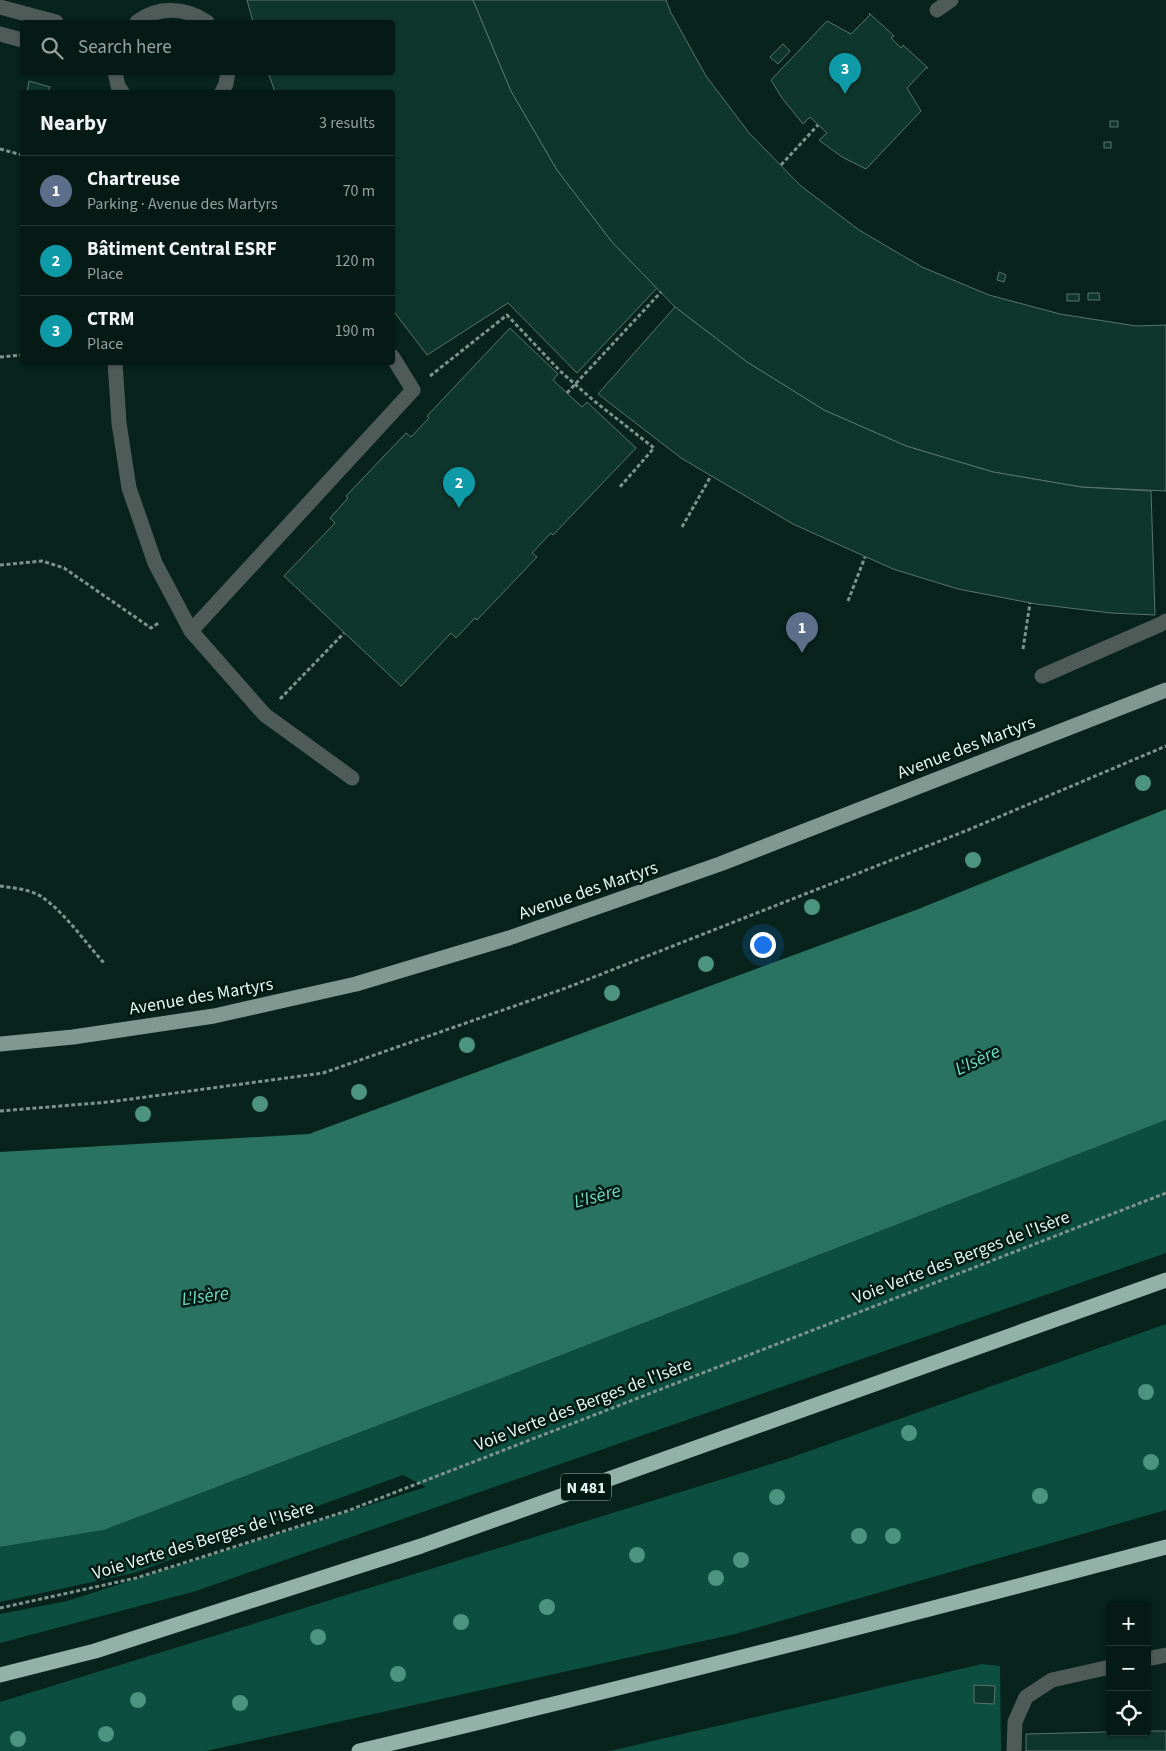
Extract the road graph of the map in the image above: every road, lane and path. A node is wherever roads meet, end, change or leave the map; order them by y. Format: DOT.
graph roads {
  1 [pos="951,0"];
  2 [pos="188,6"];
  3 [pos="0,7"];
  4 [pos="937,10"];
  5 [pos="49,20"];
  6 [pos="141,20"];
  7 [pos="204,20"];
  8 [pos="0,34"];
  9 [pos="20,39"];
  10 [pos="116,75"];
  11 [pos="228,75"];
  12 [pos="121,90"];
  13 [pos="223,90"];
  14 [pos="818,125"];
  15 [pos="0,149"];
  16 [pos="20,154"];
  17 [pos="781,165"];
  18 [pos="661,292"];
  19 [pos="20,355"];
  20 [pos="0,357"];
  21 [pos="395,361"];
  22 [pos="115,365"];
  23 [pos="413,390"];
  24 [pos="567,393"];
  25 [pos="711,476"];
  26 [pos="619,488"];
  27 [pos="682,527"];
  28 [pos="865,556"];
  29 [pos="0,565"];
  30 [pos="848,601"];
  31 [pos="1030,603"];
  32 [pos="179,609"];
  33 [pos="1166,621"];
  34 [pos="191,631"];
  35 [pos="344,633"];
  36 [pos="1023,649"];
  37 [pos="1042,676"];
  38 [pos="1166,690"];
  39 [pos="264,715"];
  40 [pos="1166,746"];
  41 [pos="352,778"];
  42 [pos="0,886"];
  43 [pos="104,963"];
  44 [pos="0,1044"];
  45 [pos="0,1111"];
  46 [pos="1166,1193"];
  47 [pos="1166,1280"];
  48 [pos="1166,1547"];
  49 [pos="0,1608"];
  50 [pos="1166,1655"];
  51 [pos="1151,1658"];
  52 [pos="1106,1669"];
  53 [pos="0,1675"];
  54 [pos="359,1751"];
  55 [pos="1014,1751"];
  1 -- 4 [label="lane"];
  2 -- 6 [label="lane"];
  2 -- 7 [label="lane"];
  3 -- 5 [label="lane"];
  8 -- 9 [label="lane"];
  10 -- 12 [label="lane"];
  11 -- 13 [label="lane"];
  14 -- 17 [label="path"];
  15 -- 16 [label="path"];
  18 -- 24 [label="path, bridge"];
  19 -- 20 [label="path"];
  21 -- 23 [label="lane"];
  22 -- 32 [label="lane"];
  23 -- 26 [label="path"];
  23 -- 34 [label="lane"];
  25 -- 27 [label="path"];
  28 -- 30 [label="path"];
  29 -- 32 [label="path"];
  31 -- 36 [label="path"];
  32 -- 34 [label="lane"];
  33 -- 37 [label="lane"];
  34 -- 39 [label="lane"];
  35 -- 39 [label="path"];
  38 -- 44 [label="main road, Avenue des Martyrs"];
  39 -- 41 [label="lane"];
  40 -- 45 [label="path"];
  42 -- 43 [label="path"];
  46 -- 49 [label="path, Voie Verte des Berges de l'Isère"];
  47 -- 53 [label="highway, N 481"];
  48 -- 54 [label="highway"];
  50 -- 51 [label="lane"];
  52 -- 55 [label="lane"];
}
